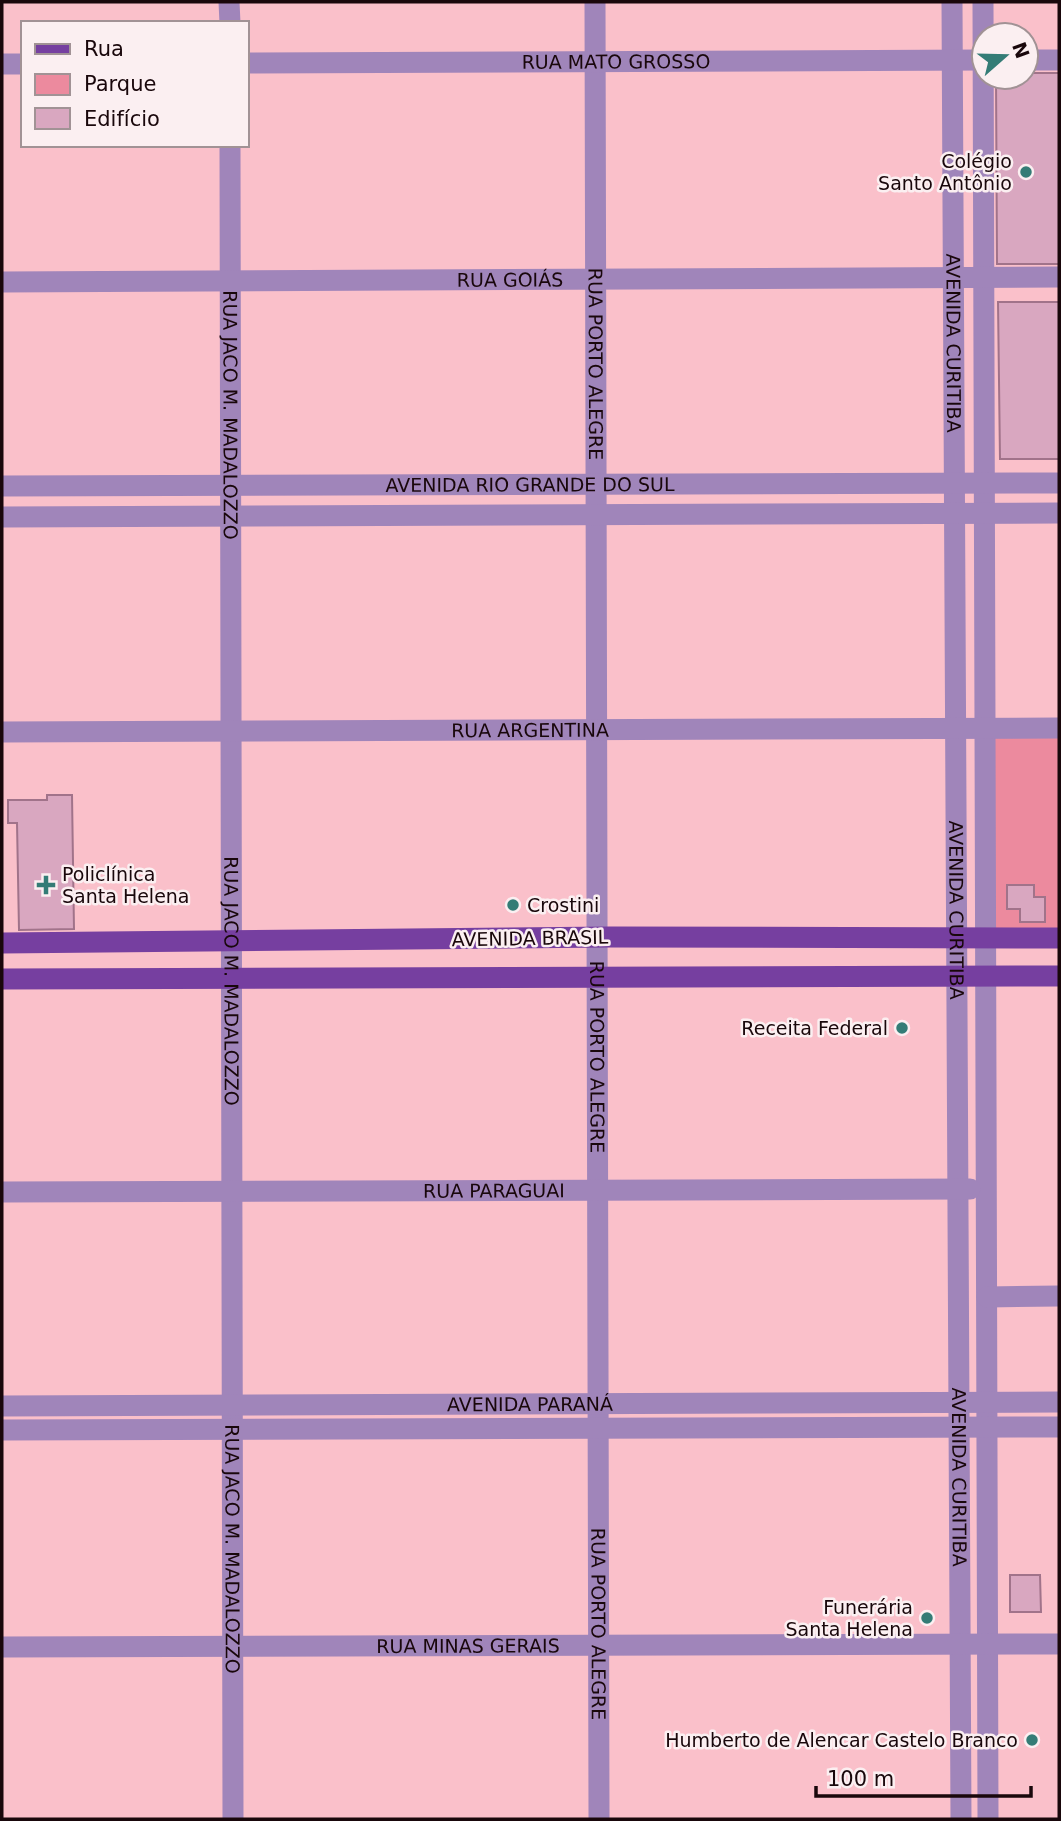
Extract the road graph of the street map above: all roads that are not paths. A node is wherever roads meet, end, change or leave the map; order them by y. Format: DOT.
graph roads {
  1 [pos="229,2"];
  2 [pos="595,2"];
  3 [pos="952,2"];
  4 [pos="983,2"];
  5 [pos="230,21"];
  6 [pos="983,21"];
  7 [pos="970,60"];
  8 [pos="1040,60"];
  9 [pos="1059,60"];
  10 [pos="953,61"];
  11 [pos="595,62"];
  12 [pos="248,63"];
  13 [pos="2,64"];
  14 [pos="21,64"];
  15 [pos="984,91"];
  16 [pos="230,147"];
  17 [pos="1059,277"];
  18 [pos="954,278"];
  19 [pos="984,278"];
  20 [pos="596,279"];
  21 [pos="230,281"];
  22 [pos="2,282"];
  23 [pos="955,483"];
  24 [pos="984,483"];
  25 [pos="1059,483"];
  26 [pos="596,484"];
  27 [pos="2,486"];
  28 [pos="230,486"];
  29 [pos="955,513"];
  30 [pos="984,513"];
  31 [pos="1059,513"];
  32 [pos="596,515"];
  33 [pos="230,516"];
  34 [pos="2,517"];
  35 [pos="956,728"];
  36 [pos="985,728"];
  37 [pos="1059,728"];
  38 [pos="597,730"];
  39 [pos="231,731"];
  40 [pos="2,732"];
  41 [pos="597,937"];
  42 [pos="957,938"];
  43 [pos="985,938"];
  44 [pos="1059,938"];
  45 [pos="232,941"];
  46 [pos="2,943"];
  47 [pos="1059,976"];
  48 [pos="957,977"];
  49 [pos="986,977"];
  50 [pos="597,978"];
  51 [pos="2,979"];
  52 [pos="232,979"];
  53 [pos="986,1188"];
  54 [pos="958,1189"];
  55 [pos="598,1190"];
  56 [pos="232,1191"];
  57 [pos="2,1192"];
  58 [pos="1059,1296"];
  59 [pos="987,1297"];
  60 [pos="1059,1402"];
  61 [pos="826,1403"];
  62 [pos="959,1403"];
  63 [pos="987,1403"];
  64 [pos="598,1404"];
  65 [pos="2,1406"];
  66 [pos="232,1406"];
  67 [pos="827,1427"];
  68 [pos="959,1427"];
  69 [pos="987,1427"];
  70 [pos="1059,1427"];
  71 [pos="598,1428"];
  72 [pos="233,1429"];
  73 [pos="2,1430"];
  74 [pos="960,1644"];
  75 [pos="1059,1644"];
  76 [pos="988,1645"];
  77 [pos="233,1646"];
  78 [pos="599,1646"];
  79 [pos="2,1647"];
  80 [pos="233,1819"];
  81 [pos="599,1819"];
  82 [pos="961,1819"];
  83 [pos="988,1819"];
  1 -- 5 [label="street"];
  2 -- 11 [label="street, RUA PORTO ALEGRE"];
  3 -- 10 [label="street, AVENIDA CURITIBA"];
  4 -- 6 [label="street, AVENIDA CURITIBA"];
  7 -- 10 [label="street, RUA MATO GROSSO"];
  8 -- 9 [label="street"];
  10 -- 11 [label="street, RUA MATO GROSSO"];
  10 -- 18 [label="street, AVENIDA CURITIBA"];
  11 -- 12 [label="street, RUA MATO GROSSO"];
  11 -- 20 [label="street, RUA PORTO ALEGRE"];
  13 -- 14 [label="street"];
  15 -- 19 [label="street, AVENIDA CURITIBA"];
  16 -- 21 [label="street, RUA JACO M. MADALOZZO"];
  17 -- 19 [label="street, RUA GOIÁS"];
  18 -- 19 [label="street, RUA GOIÁS"];
  18 -- 20 [label="street, RUA GOIÁS"];
  18 -- 23 [label="street, AVENIDA CURITIBA"];
  19 -- 24 [label="street, AVENIDA CURITIBA"];
  20 -- 21 [label="street, RUA GOIÁS"];
  20 -- 26 [label="street, RUA PORTO ALEGRE"];
  21 -- 22 [label="street, RUA GOIÁS"];
  21 -- 28 [label="street, RUA JACO M. MADALOZZO"];
  23 -- 24 [label="street, AVENIDA RIO GRANDE DO SUL"];
  23 -- 26 [label="street, AVENIDA RIO GRANDE DO SUL"];
  23 -- 29 [label="street, AVENIDA CURITIBA"];
  24 -- 25 [label="street, AVENIDA RIO GRANDE DO SUL"];
  24 -- 30 [label="street, AVENIDA CURITIBA"];
  26 -- 28 [label="street, AVENIDA RIO GRANDE DO SUL"];
  26 -- 32 [label="street, RUA PORTO ALEGRE"];
  27 -- 28 [label="street, AVENIDA RIO GRANDE DO SUL"];
  28 -- 33 [label="street, RUA JACO M. MADALOZZO"];
  29 -- 30 [label="street, AVENIDA RIO GRANDE DO SUL"];
  29 -- 32 [label="street, AVENIDA RIO GRANDE DO SUL"];
  29 -- 35 [label="street, AVENIDA CURITIBA"];
  30 -- 31 [label="street, AVENIDA RIO GRANDE DO SUL"];
  30 -- 36 [label="street, AVENIDA CURITIBA"];
  32 -- 33 [label="street, AVENIDA RIO GRANDE DO SUL"];
  32 -- 38 [label="street, RUA PORTO ALEGRE"];
  33 -- 34 [label="street, AVENIDA RIO GRANDE DO SUL"];
  33 -- 39 [label="street, RUA JACO M. MADALOZZO"];
  35 -- 36 [label="street, RUA ARGENTINA"];
  35 -- 38 [label="street, RUA ARGENTINA"];
  35 -- 42 [label="street, AVENIDA CURITIBA"];
  36 -- 37 [label="street, RUA ARGENTINA"];
  36 -- 43 [label="street, AVENIDA CURITIBA"];
  38 -- 39 [label="street, RUA ARGENTINA"];
  38 -- 41 [label="street, RUA PORTO ALEGRE"];
  39 -- 40 [label="street, RUA ARGENTINA"];
  39 -- 45 [label="street, RUA JACO M. MADALOZZO"];
  41 -- 42 [label="main road, AVENIDA BRASIL"];
  41 -- 45 [label="main road, AVENIDA BRASIL"];
  41 -- 50 [label="street, RUA PORTO ALEGRE"];
  42 -- 43 [label="main road, AVENIDA BRASIL"];
  42 -- 48 [label="street, AVENIDA CURITIBA"];
  43 -- 44 [label="main road, AVENIDA BRASIL"];
  43 -- 49 [label="street, AVENIDA CURITIBA"];
  45 -- 46 [label="main road, AVENIDA BRASIL"];
  45 -- 52 [label="street, RUA JACO M. MADALOZZO"];
  47 -- 49 [label="main road, AVENIDA BRASIL"];
  48 -- 49 [label="main road, AVENIDA BRASIL"];
  48 -- 50 [label="main road, AVENIDA BRASIL"];
  48 -- 54 [label="street, AVENIDA CURITIBA"];
  49 -- 53 [label="street, AVENIDA CURITIBA"];
  50 -- 52 [label="main road, AVENIDA BRASIL"];
  50 -- 55 [label="street, RUA PORTO ALEGRE"];
  51 -- 52 [label="main road, AVENIDA BRASIL"];
  52 -- 56 [label="street, RUA JACO M. MADALOZZO"];
  53 -- 54 [label="street, RUA PARAGUAI"];
  53 -- 59 [label="street, AVENIDA CURITIBA"];
  54 -- 55 [label="street, RUA PARAGUAI"];
  54 -- 62 [label="street, AVENIDA CURITIBA"];
  55 -- 56 [label="street, RUA PARAGUAI"];
  55 -- 64 [label="street, RUA PORTO ALEGRE"];
  56 -- 57 [label="street, RUA PARAGUAI"];
  56 -- 66 [label="street, RUA JACO M. MADALOZZO"];
  58 -- 59 [label="street"];
  59 -- 63 [label="street, AVENIDA CURITIBA"];
  60 -- 63 [label="street, AVENIDA PARANÁ"];
  61 -- 62 [label="street, AVENIDA PARANÁ"];
  61 -- 64 [label="street, AVENIDA PARANÁ"];
  61 -- 67 [label="street"];
  62 -- 63 [label="street, AVENIDA PARANÁ"];
  62 -- 68 [label="street, AVENIDA CURITIBA"];
  63 -- 69 [label="street, AVENIDA CURITIBA"];
  64 -- 66 [label="street, AVENIDA PARANÁ"];
  64 -- 71 [label="street, RUA PORTO ALEGRE"];
  65 -- 66 [label="street, AVENIDA PARANÁ"];
  66 -- 72 [label="street, RUA JACO M. MADALOZZO"];
  67 -- 68 [label="street, AVENIDA PARANÁ"];
  67 -- 71 [label="street, AVENIDA PARANÁ"];
  68 -- 69 [label="street, AVENIDA PARANÁ"];
  68 -- 74 [label="street, AVENIDA CURITIBA"];
  69 -- 70 [label="street, AVENIDA PARANÁ"];
  69 -- 76 [label="street, AVENIDA CURITIBA"];
  71 -- 72 [label="street, AVENIDA PARANÁ"];
  71 -- 78 [label="street, RUA PORTO ALEGRE"];
  72 -- 73 [label="street, AVENIDA PARANÁ"];
  72 -- 77 [label="street, RUA JACO M. MADALOZZO"];
  74 -- 76 [label="street, RUA MINAS GERAIS"];
  74 -- 78 [label="street, RUA MINAS GERAIS"];
  74 -- 82 [label="street, AVENIDA CURITIBA"];
  75 -- 76 [label="street, RUA MINAS GERAIS"];
  76 -- 83 [label="street, AVENIDA CURITIBA"];
  77 -- 78 [label="street, RUA MINAS GERAIS"];
  77 -- 79 [label="street, RUA MINAS GERAIS"];
  77 -- 80 [label="street, RUA JACO M. MADALOZZO"];
  78 -- 81 [label="street, RUA PORTO ALEGRE"];
}
